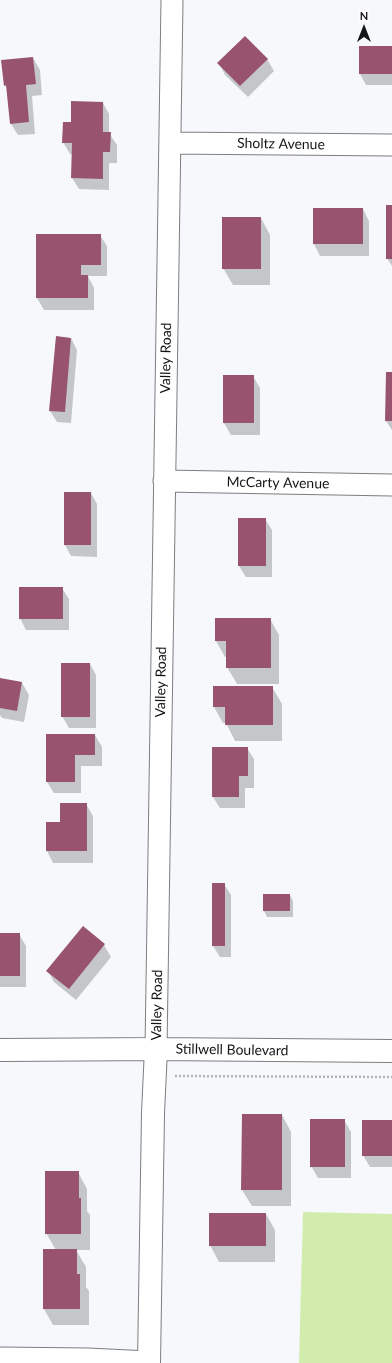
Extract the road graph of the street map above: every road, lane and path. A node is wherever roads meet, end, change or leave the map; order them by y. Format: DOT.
graph roads {
  1 [pos="172,0"];
  2 [pos="170,143"];
  3 [pos="392,145"];
  4 [pos="164,481"];
  5 [pos="392,485"];
  6 [pos="156,1049"];
  7 [pos="0,1050"];
  8 [pos="392,1052"];
  9 [pos="154,1076"];
  10 [pos="392,1077"];
  11 [pos="0,1358"];
  12 [pos="150,1362"];
  1 -- 2 [label="street, Valley Road"];
  2 -- 3 [label="street, Sholtz Avenue"];
  2 -- 4 [label="street, Valley Road"];
  4 -- 5 [label="street, McCarty Avenue"];
  4 -- 6 [label="street, Valley Road"];
  6 -- 7 [label="street, Stillwell Boulevard"];
  6 -- 8 [label="street, Stillwell Boulevard"];
  6 -- 9 [label="street, Valley Road"];
  9 -- 10 [label="path"];
  9 -- 12 [label="street, Valley Road"];
  11 -- 12 [label="street"];
}
